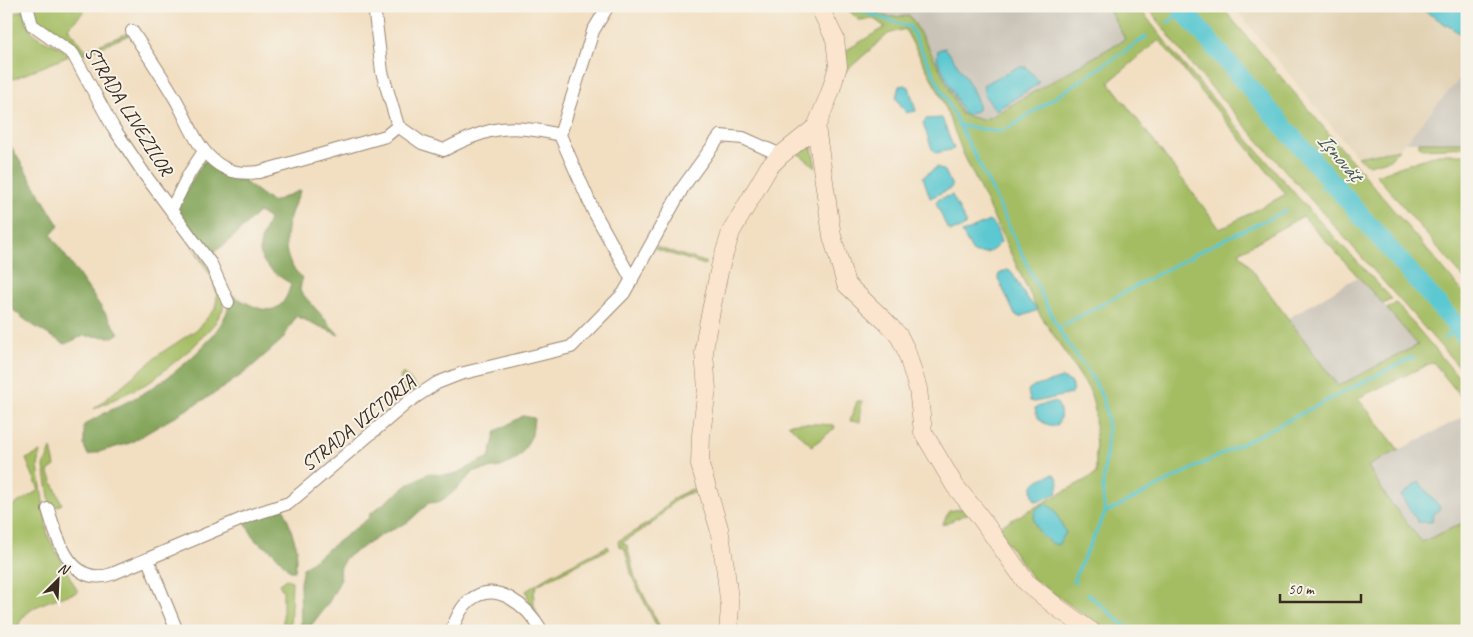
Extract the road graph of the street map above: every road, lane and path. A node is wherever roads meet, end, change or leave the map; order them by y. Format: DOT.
graph roads {
  1 [pos="27,6"];
  2 [pos="374,6"];
  3 [pos="608,6"];
  4 [pos="819,6"];
  5 [pos="132,31"];
  6 [pos="398,126"];
  7 [pos="816,127"];
  8 [pos="560,135"];
  9 [pos="204,151"];
  10 [pos="780,155"];
  11 [pos="172,210"];
  12 [pos="632,280"];
  13 [pos="228,302"];
  14 [pos="48,509"];
  15 [pos="148,560"];
  16 [pos="177,631"];
  17 [pos="451,631"];
  18 [pos="542,631"];
  19 [pos="728,631"];
  20 [pos="1090,631"];
  1 -- 11 [label="street, STRADA LIVEZILOR"];
  2 -- 6 [label="street"];
  3 -- 8 [label="street"];
  4 -- 7 [label="street"];
  5 -- 9 [label="street"];
  6 -- 8 [label="street"];
  6 -- 9 [label="street"];
  7 -- 10 [label="street"];
  7 -- 20 [label="street"];
  8 -- 12 [label="street"];
  9 -- 11 [label="street, STRADA LIVEZILOR"];
  10 -- 12 [label="street, STRADA VICTORIA"];
  10 -- 19 [label="street"];
  11 -- 13 [label="street, STRADA LIVEZILOR"];
  12 -- 15 [label="street, STRADA VICTORIA"];
  14 -- 15 [label="street, STRADA VICTORIA"];
  15 -- 16 [label="street"];
  17 -- 18 [label="street"];
}
